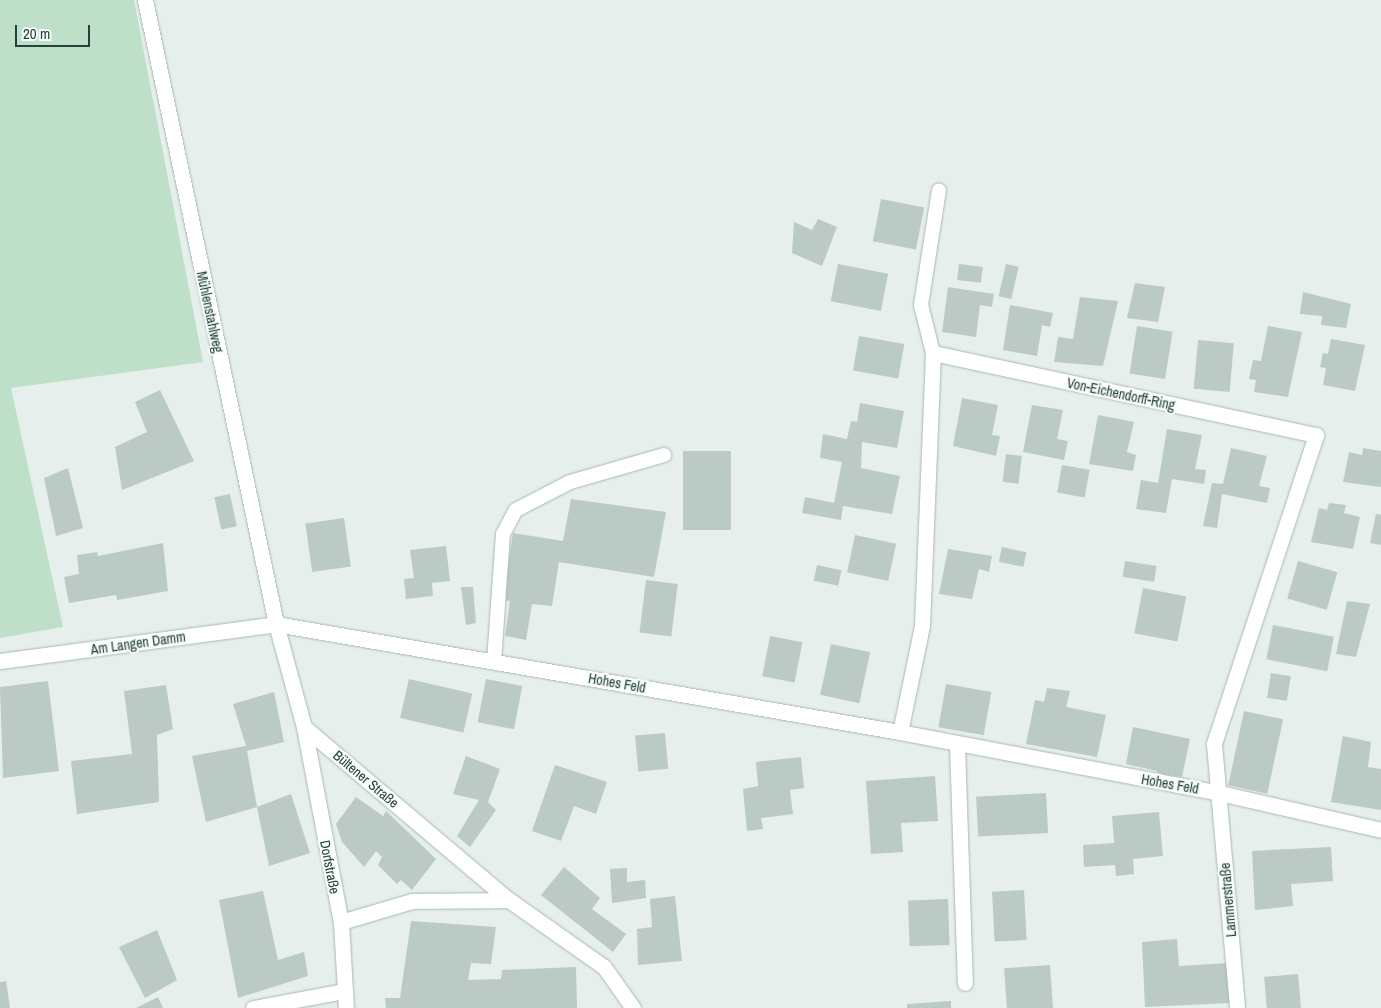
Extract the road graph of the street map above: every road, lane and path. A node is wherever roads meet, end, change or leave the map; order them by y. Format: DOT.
graph roads {
  1 [pos="144,0"];
  2 [pos="939,190"];
  3 [pos="933,354"];
  4 [pos="664,455"];
  5 [pos="276,624"];
  6 [pos="0,661"];
  7 [pos="494,662"];
  8 [pos="304,727"];
  9 [pos="900,732"];
  10 [pos="957,745"];
  11 [pos="1220,793"];
  12 [pos="1381,830"];
  13 [pos="509,900"];
  14 [pos="341,922"];
  15 [pos="966,983"];
  16 [pos="344,991"];
  17 [pos="253,1008"];
  18 [pos="346,1008"];
  19 [pos="633,1008"];
  20 [pos="1237,1008"];
  1 -- 5 [label="street, Mühlenstahlweg"];
  2 -- 3 [label="lane"];
  3 -- 9 [label="street"];
  3 -- 11 [label="street, Von-Eichendorff-Ring"];
  4 -- 7 [label="lane"];
  5 -- 6 [label="street, Am Langen Damm"];
  5 -- 7 [label="street, Hohes Feld"];
  5 -- 8 [label="street"];
  7 -- 9 [label="street, Hohes Feld"];
  8 -- 13 [label="street, Bültener Straße"];
  8 -- 14 [label="street, Dorfstraße"];
  9 -- 10 [label="street, Hohes Feld"];
  10 -- 11 [label="street, Hohes Feld"];
  10 -- 15 [label="street"];
  11 -- 12 [label="street, Hohes Feld"];
  11 -- 20 [label="street, Lammerstraße"];
  13 -- 14 [label="street"];
  13 -- 19 [label="street, Bültener Straße"];
  14 -- 16 [label="street, Dorfstraße"];
  16 -- 17 [label="street"];
  16 -- 18 [label="street, Dorfstraße"];
}
